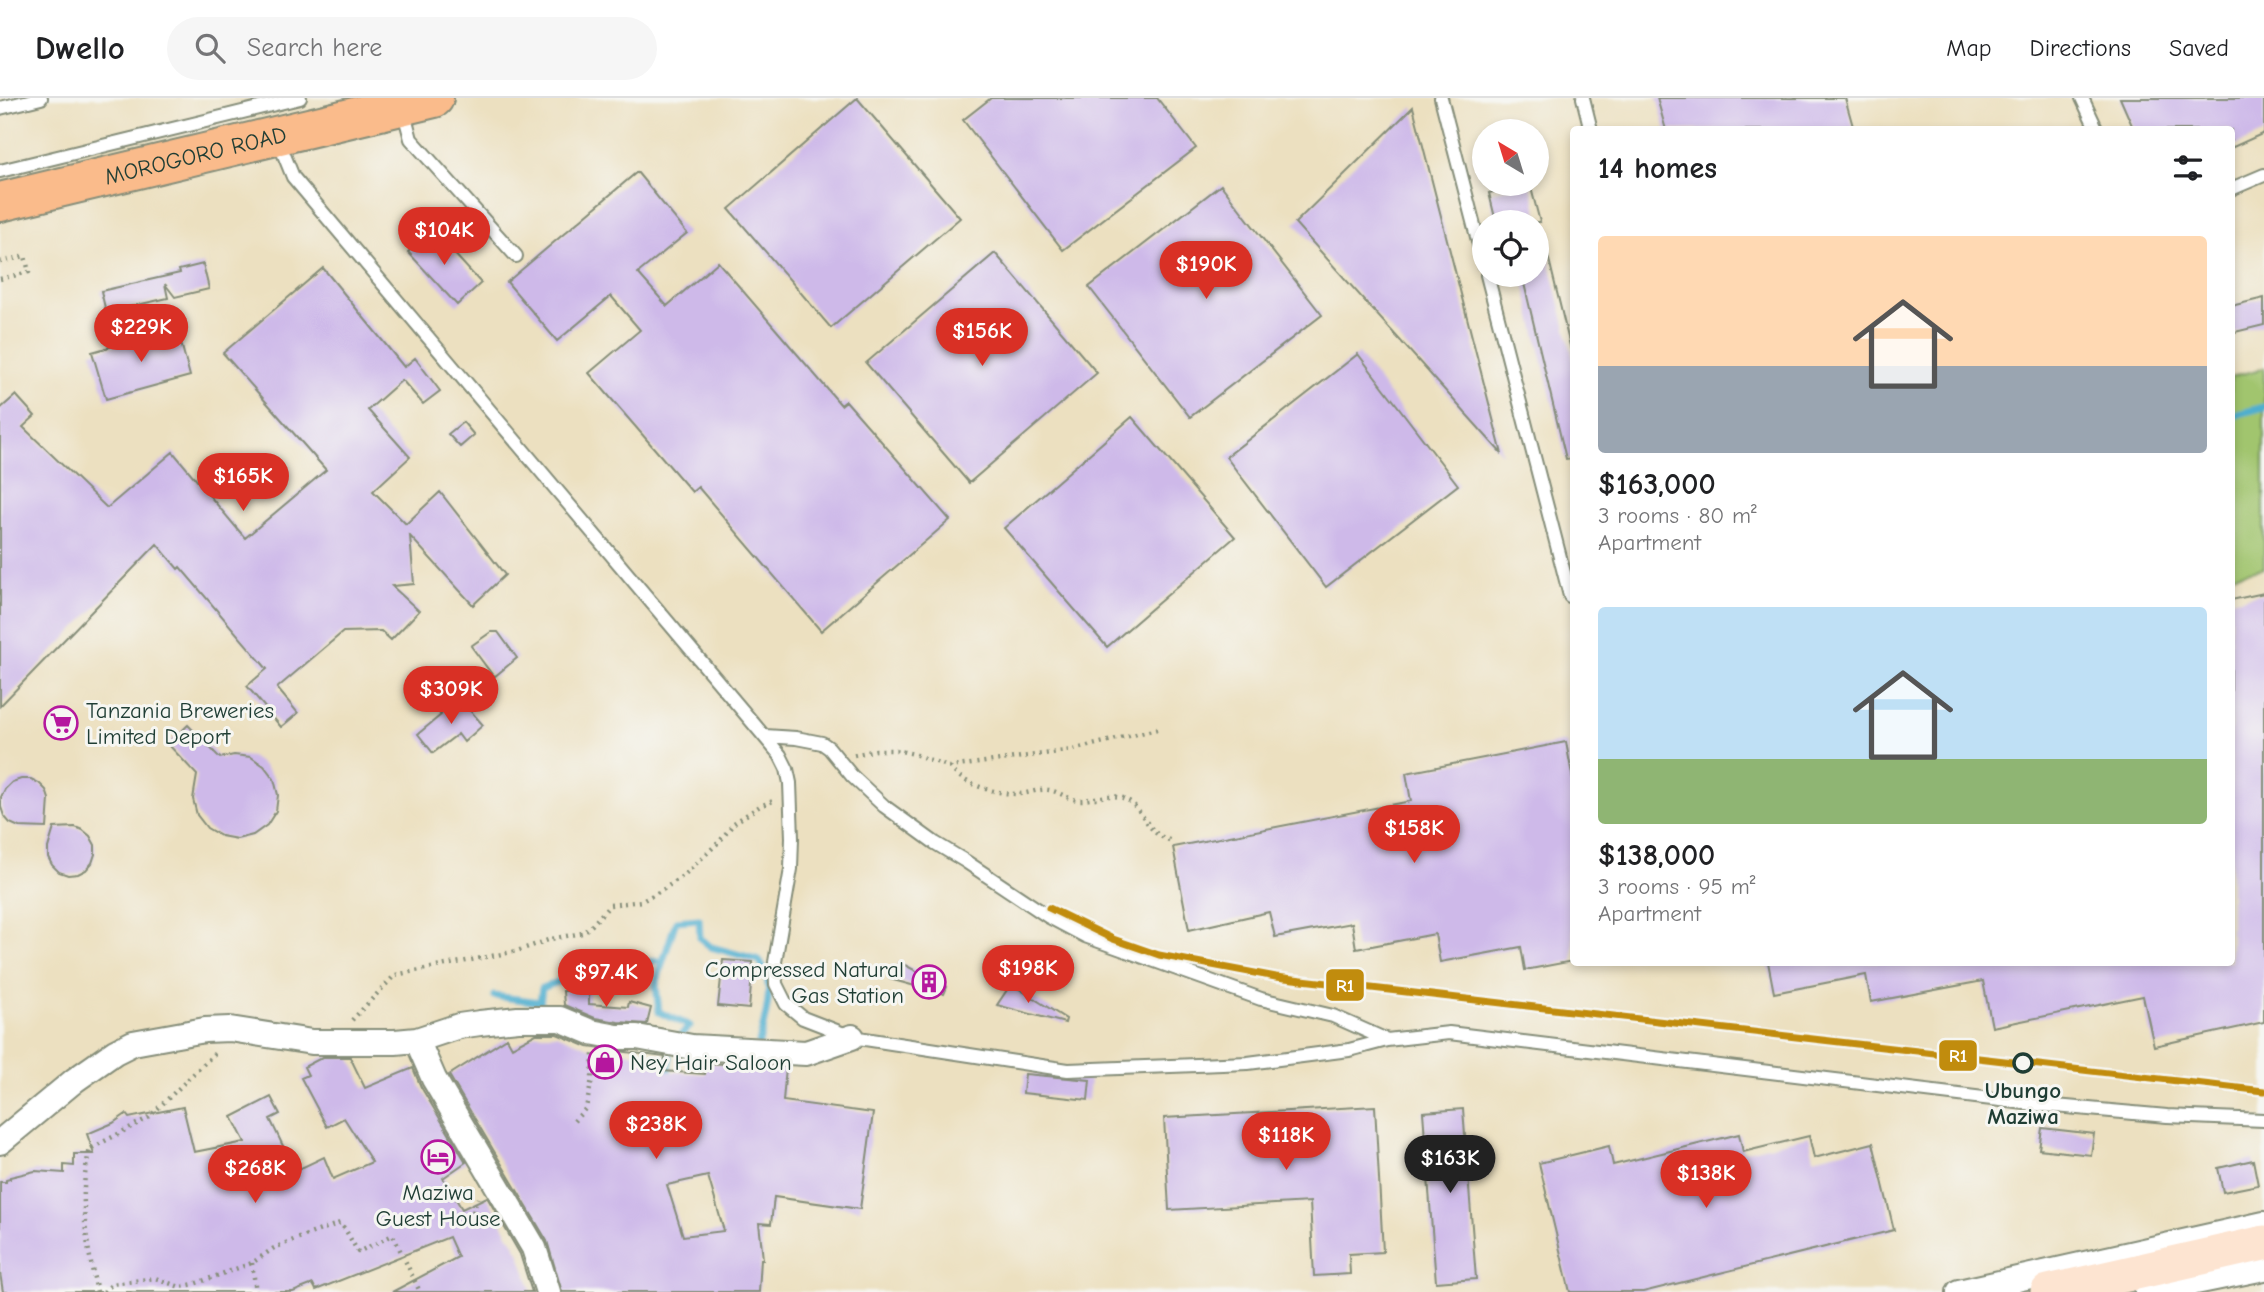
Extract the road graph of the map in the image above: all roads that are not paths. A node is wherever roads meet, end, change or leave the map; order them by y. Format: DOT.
graph roads {
  1 [pos="41,98"];
  2 [pos="300,98"];
  3 [pos="1441,98"];
  4 [pos="1583,98"];
  5 [pos="2081,98"];
  6 [pos="418,102"];
  7 [pos="0,108"];
  8 [pos="1590,126"];
  9 [pos="2095,126"];
  10 [pos="276,134"];
  11 [pos="0,171"];
  12 [pos="2264,175"];
  13 [pos="2235,187"];
  14 [pos="0,202"];
  15 [pos="1472,218"];
  16 [pos="516,256"];
  17 [pos="1490,287"];
  18 [pos="1570,596"];
  19 [pos="765,736"];
  20 [pos="852,1037"];
  21 [pos="417,1040"];
  22 [pos="1387,1040"];
  23 [pos="2264,1120"];
  24 [pos="0,1142"];
  25 [pos="2264,1224"];
  26 [pos="2264,1243"];
  27 [pos="2264,1268"];
  28 [pos="2153,1285"];
  29 [pos="548,1292"];
  30 [pos="1959,1292"];
  31 [pos="2048,1292"];
  1 -- 7 [label="lane"];
  2 -- 11 [label="lane, MOROGORO ROAD"];
  3 -- 15 [label="lane"];
  4 -- 8 [label="lane"];
  5 -- 9 [label="lane"];
  6 -- 10 [label="highway, MOROGORO ROAD"];
  6 -- 16 [label="lane"];
  10 -- 14 [label="highway, MOROGORO ROAD"];
  10 -- 19 [label="lane"];
  12 -- 13 [label="lane"];
  17 -- 18 [label="lane"];
  19 -- 20 [label="lane"];
  19 -- 22 [label="lane"];
  20 -- 21 [label="street"];
  20 -- 22 [label="lane"];
  21 -- 24 [label="street"];
  21 -- 29 [label="street"];
  22 -- 23 [label="lane"];
  25 -- 30 [label="street"];
  26 -- 28 [label="main road"];
  27 -- 28 [label="street"];
  28 -- 31 [label="main road"];
}
